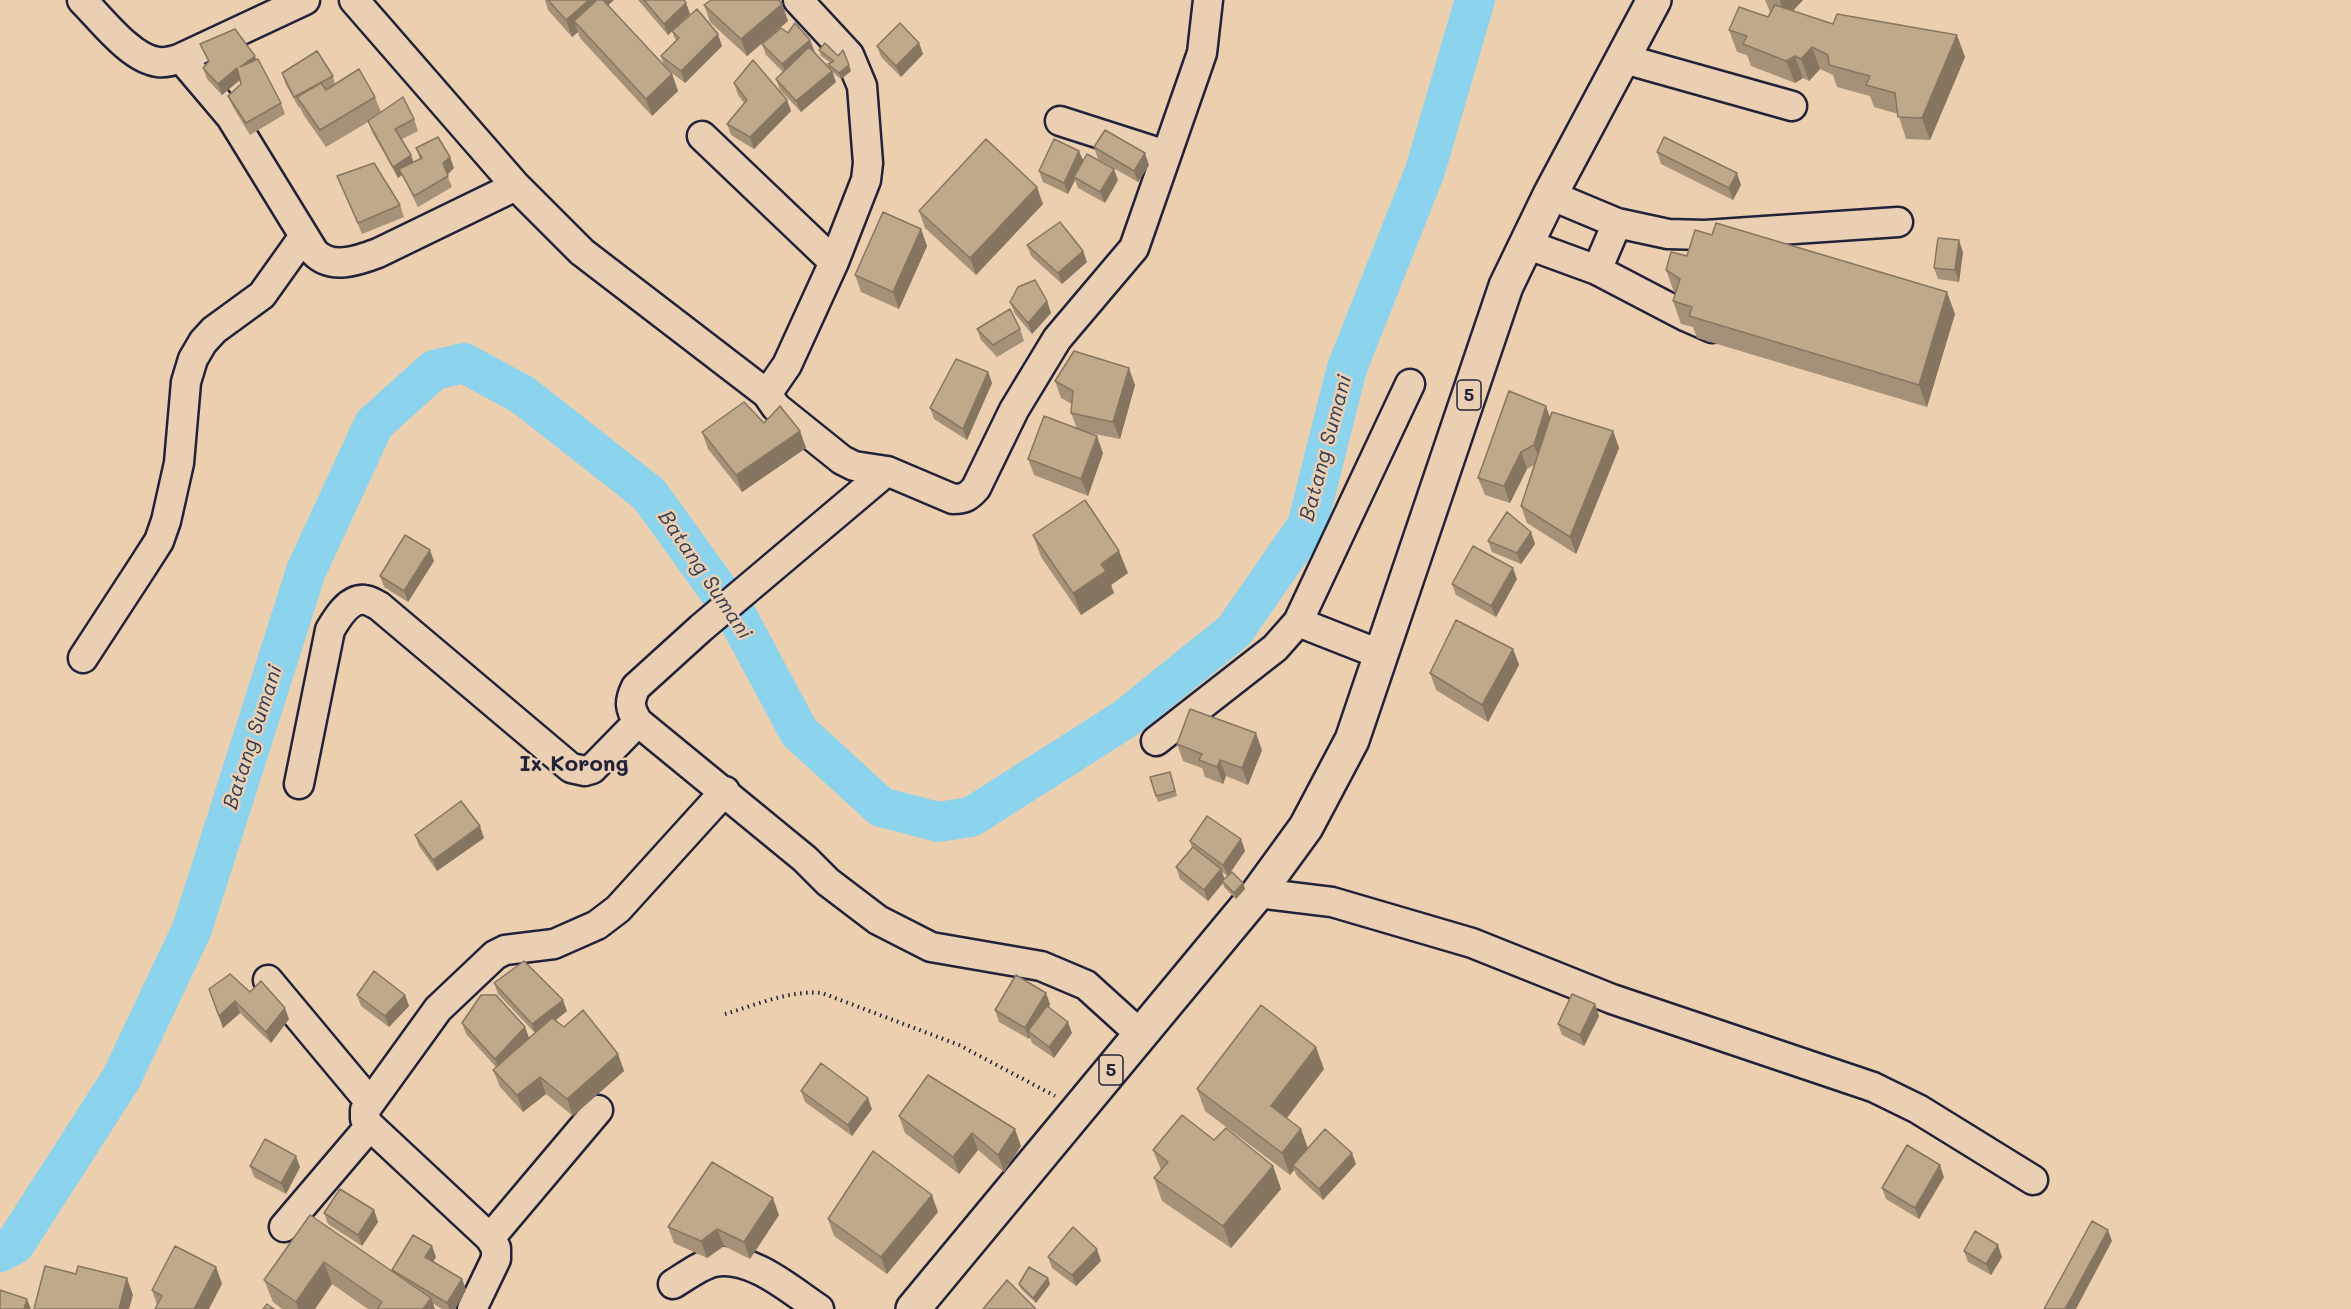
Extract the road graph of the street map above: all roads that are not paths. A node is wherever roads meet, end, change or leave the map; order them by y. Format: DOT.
graph roads {
  1 [pos="82,0"];
  2 [pos="305,0"];
  3 [pos="354,0"];
  4 [pos="798,0"];
  5 [pos="1208,0"];
  6 [pos="1654,0"];
  7 [pos="181,58"];
  8 [pos="1622,58"];
  9 [pos="1792,106"];
  10 [pos="1060,121"];
  11 [pos="702,136"];
  12 [pos="1166,155"];
  13 [pos="516,186"];
  14 [pos="1550,195"];
  15 [pos="1898,222"];
  16 [pos="1617,223"];
  17 [pos="304,236"];
  18 [pos="1526,244"];
  19 [pos="834,262"];
  20 [pos="1597,270"];
  21 [pos="1742,337"];
  22 [pos="1410,384"];
  23 [pos="767,394"];
  24 [pos="887,471"];
  25 [pos="1298,622"];
  26 [pos="1382,654"];
  27 [pos="83,658"];
  28 [pos="638,722"];
  29 [pos="1156,741"];
  30 [pos="299,784"];
  31 [pos="725,791"];
  32 [pos="1258,893"];
  33 [pos="268,980"];
  34 [pos="1140,1034"];
  35 [pos="598,1110"];
  36 [pos="370,1113"];
  37 [pos="2033,1180"];
  38 [pos="284,1227"];
  39 [pos="490,1238"];
  40 [pos="673,1284"];
  41 [pos="472,1309"];
  42 [pos="819,1309"];
  43 [pos="913,1309"];
  1 -- 7 [label="street"];
  2 -- 7 [label="street"];
  3 -- 13 [label="street"];
  4 -- 19 [label="street"];
  5 -- 12 [label="street"];
  6 -- 8 [label="highway, 5"];
  7 -- 17 [label="street"];
  8 -- 9 [label="street"];
  8 -- 14 [label="highway, 5"];
  10 -- 12 [label="street"];
  11 -- 19 [label="street"];
  12 -- 24 [label="street"];
  13 -- 17 [label="street"];
  13 -- 23 [label="street"];
  14 -- 16 [label="street"];
  14 -- 18 [label="highway, 5"];
  15 -- 16 [label="street"];
  16 -- 20 [label="street"];
  17 -- 27 [label="street"];
  18 -- 20 [label="street"];
  18 -- 26 [label="highway, 5"];
  19 -- 23 [label="street"];
  20 -- 21 [label="street"];
  22 -- 25 [label="street"];
  23 -- 24 [label="street"];
  24 -- 28 [label="street"];
  25 -- 26 [label="street"];
  25 -- 29 [label="street"];
  26 -- 32 [label="highway, 5"];
  28 -- 30 [label="street"];
  28 -- 31 [label="street"];
  31 -- 34 [label="street"];
  31 -- 36 [label="street"];
  32 -- 34 [label="highway, 5"];
  32 -- 37 [label="street"];
  33 -- 36 [label="street"];
  34 -- 43 [label="highway, 5"];
  35 -- 39 [label="street"];
  36 -- 38 [label="street"];
  36 -- 39 [label="street"];
  39 -- 41 [label="street"];
  40 -- 42 [label="street"];
}
